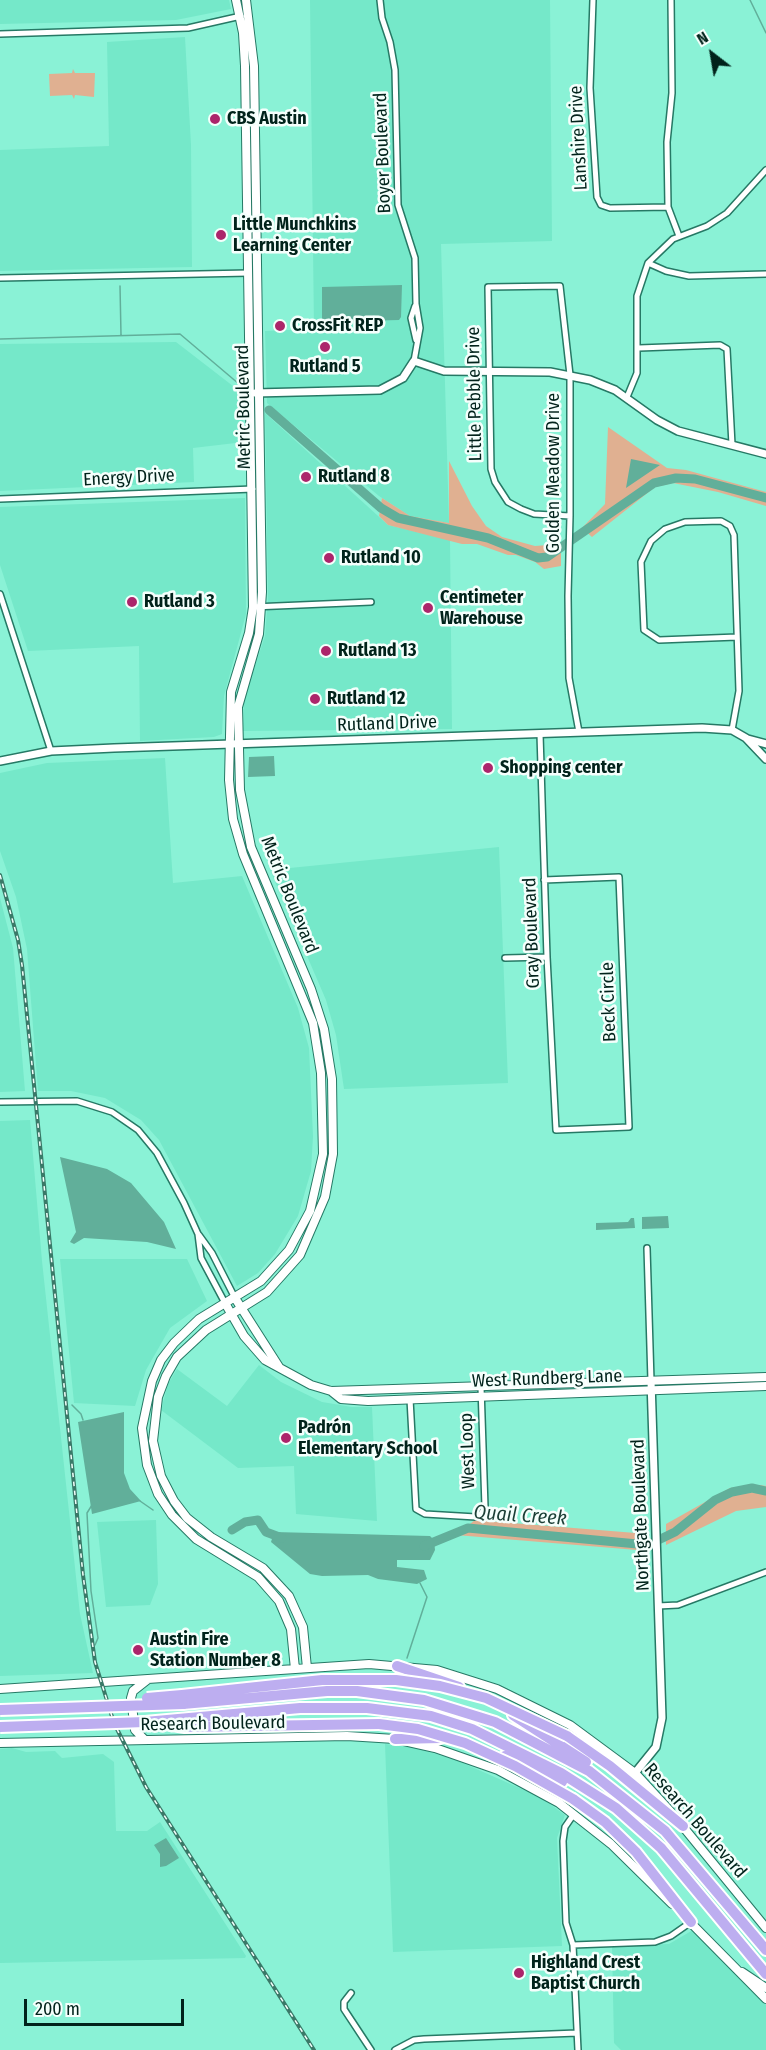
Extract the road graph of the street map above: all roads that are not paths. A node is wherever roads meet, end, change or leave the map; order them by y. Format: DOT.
graph roads {
  1 [pos="236,0"];
  2 [pos="246,0"];
  3 [pos="380,0"];
  4 [pos="593,0"];
  5 [pos="671,0"];
  6 [pos="249,15"];
  7 [pos="240,16"];
  8 [pos="0,34"];
  9 [pos="766,170"];
  10 [pos="668,207"];
  11 [pos="679,236"];
  12 [pos="648,263"];
  13 [pos="253,273"];
  14 [pos="766,274"];
  15 [pos="0,278"];
  16 [pos="488,287"];
  17 [pos="639,348"];
  18 [pos="414,361"];
  19 [pos="489,370"];
  20 [pos="570,375"];
  21 [pos="254,393"];
  22 [pos="627,397"];
  23 [pos="732,445"];
  24 [pos="766,454"];
  25 [pos="256,489"];
  26 [pos="0,499"];
  27 [pos="570,516"];
  28 [pos="261,558"];
  29 [pos="252,559"];
  30 [pos="0,594"];
  31 [pos="371,603"];
  32 [pos="257,607"];
  33 [pos="250,630"];
  34 [pos="259,632"];
  35 [pos="737,638"];
  36 [pos="732,730"];
  37 [pos="579,732"];
  38 [pos="540,734"];
  39 [pos="746,738"];
  40 [pos="237,744"];
  41 [pos="766,744"];
  42 [pos="228,745"];
  43 [pos="51,751"];
  44 [pos="766,759"];
  45 [pos="0,761"];
  46 [pos="257,862"];
  47 [pos="247,865"];
  48 [pos="544,880"];
  49 [pos="547,957"];
  50 [pos="506,958"];
  51 [pos="324,1029"];
  52 [pos="315,1031"];
  53 [pos="0,1102"];
  54 [pos="555,1130"];
  55 [pos="319,1180"];
  56 [pos="329,1182"];
  57 [pos="198,1234"];
  58 [pos="647,1248"];
  59 [pos="235,1298"];
  60 [pos="225,1303"];
  61 [pos="241,1309"];
  62 [pos="231,1315"];
  63 [pos="279,1367"];
  64 [pos="766,1377"];
  65 [pos="652,1386"];
  66 [pos="766,1386"];
  67 [pos="481,1388"];
  68 [pos="331,1391"];
  69 [pos="382,1391"];
  70 [pos="148,1394"];
  71 [pos="158,1397"];
  72 [pos="482,1397"];
  73 [pos="410,1399"];
  74 [pos="383,1400"];
  75 [pos="180,1509"];
  76 [pos="172,1515"];
  77 [pos="199,1528"];
  78 [pos="192,1536"];
  79 [pos="766,1572"];
  80 [pos="658,1606"];
  81 [pos="397,1666"];
  82 [pos="307,1668"];
  83 [pos="294,1669"];
  84 [pos="149,1680"];
  85 [pos="0,1689"];
  86 [pos="183,1700"];
  87 [pos="0,1710"];
  88 [pos="184,1722"];
  89 [pos="0,1727"];
  90 [pos="394,1739"];
  91 [pos="145,1740"];
  92 [pos="0,1743"];
  93 [pos="635,1773"];
  94 [pos="609,1785"];
  95 [pos="598,1796"];
  96 [pos="574,1814"];
  97 [pos="683,1826"];
  98 [pos="691,1922"];
  99 [pos="766,1928"];
  100 [pos="573,1945"];
  101 [pos="766,1950"];
  102 [pos="736,1969"];
  103 [pos="766,1974"];
  104 [pos="766,1988"];
  105 [pos="351,1993"];
  106 [pos="766,1999"];
  107 [pos="577,2033"];
  108 [pos="371,2050"];
  109 [pos="395,2050"];
  110 [pos="578,2050"];
  1 -- 7 [label="main road, Metric Boulevard"];
  2 -- 6 [label="main road, Metric Boulevard"];
  3 -- 18 [label="street, Boyer Boulevard"];
  4 -- 10 [label="street, Lanshire Drive"];
  5 -- 10 [label="street"];
  6 -- 7 [label="street"];
  6 -- 13 [label="main road, Metric Boulevard"];
  7 -- 8 [label="street"];
  7 -- 13 [label="main road, Metric Boulevard"];
  9 -- 11 [label="street"];
  10 -- 11 [label="street"];
  11 -- 12 [label="street"];
  12 -- 14 [label="street"];
  12 -- 17 [label="street"];
  13 -- 15 [label="street"];
  13 -- 21 [label="main road, Metric Boulevard"];
  16 -- 19 [label="street, Little Pebble Drive"];
  16 -- 20 [label="street, Golden Meadow Drive"];
  17 -- 22 [label="street"];
  17 -- 23 [label="street"];
  18 -- 19 [label="street"];
  18 -- 21 [label="street"];
  19 -- 20 [label="street"];
  19 -- 27 [label="street, Little Pebble Drive"];
  20 -- 22 [label="street"];
  20 -- 27 [label="street, Golden Meadow Drive"];
  21 -- 25 [label="main road, Metric Boulevard"];
  22 -- 23 [label="street"];
  23 -- 24 [label="street"];
  25 -- 26 [label="street, Energy Drive"];
  25 -- 28 [label="main road, Metric Boulevard"];
  25 -- 29 [label="main road, Metric Boulevard"];
  27 -- 37 [label="street, Golden Meadow Drive"];
  28 -- 29 [label="main road"];
  28 -- 32 [label="main road, Metric Boulevard"];
  29 -- 32 [label="main road, Metric Boulevard"];
  30 -- 43 [label="street"];
  31 -- 32 [label="street"];
  32 -- 33 [label="main road, Metric Boulevard"];
  32 -- 34 [label="main road, Metric Boulevard"];
  33 -- 34 [label="main road"];
  33 -- 42 [label="main road, Metric Boulevard"];
  34 -- 40 [label="main road, Metric Boulevard"];
  35 -- 35 [label="street"];
  35 -- 36 [label="street"];
  36 -- 37 [label="street, Rutland Drive"];
  36 -- 39 [label="street, Rutland Drive"];
  37 -- 38 [label="street, Rutland Drive"];
  38 -- 40 [label="street, Rutland Drive"];
  38 -- 48 [label="street, Gray Boulevard"];
  39 -- 41 [label="street"];
  39 -- 44 [label="street, Rutland Drive"];
  40 -- 42 [label="street, Rutland Drive"];
  40 -- 46 [label="main road, Metric Boulevard"];
  42 -- 43 [label="street, Rutland Drive"];
  42 -- 47 [label="main road, Metric Boulevard"];
  43 -- 45 [label="street, Rutland Drive"];
  46 -- 47 [label="main road"];
  46 -- 51 [label="main road, Metric Boulevard"];
  47 -- 52 [label="main road, Metric Boulevard"];
  48 -- 49 [label="street, Gray Boulevard"];
  48 -- 54 [label="street, Beck Circle"];
  49 -- 50 [label="street"];
  49 -- 54 [label="street, Gray Boulevard"];
  51 -- 52 [label="main road"];
  51 -- 56 [label="main road, Metric Boulevard"];
  52 -- 55 [label="main road, Metric Boulevard"];
  53 -- 57 [label="street, West Rundberg Lane"];
  55 -- 56 [label="main road"];
  55 -- 59 [label="main road, Metric Boulevard"];
  56 -- 61 [label="main road, Metric Boulevard"];
  57 -- 59 [label="street, West Rundberg Lane"];
  57 -- 60 [label="street, West Rundberg Lane"];
  58 -- 65 [label="street, Northgate Boulevard"];
  59 -- 60 [label="main road, Metric Boulevard"];
  59 -- 61 [label="main road, West Rundberg Lane"];
  60 -- 62 [label="main road, West Rundberg Lane"];
  60 -- 70 [label="main road, Metric Boulevard"];
  61 -- 62 [label="main road, Metric Boulevard"];
  61 -- 63 [label="main road, West Rundberg Lane"];
  62 -- 63 [label="main road, West Rundberg Lane"];
  62 -- 71 [label="main road, Metric Boulevard"];
  63 -- 68 [label="main road, West Rundberg Lane"];
  64 -- 65 [label="main road, West Rundberg Lane"];
  65 -- 66 [label="main road, West Rundberg Lane"];
  65 -- 67 [label="main road, West Rundberg Lane"];
  65 -- 72 [label="main road, West Rundberg Lane"];
  65 -- 80 [label="street, Northgate Boulevard"];
  67 -- 69 [label="main road, West Rundberg Lane"];
  67 -- 72 [label="street, West Loop"];
  68 -- 69 [label="main road, West Rundberg Lane"];
  68 -- 74 [label="main road, West Rundberg Lane"];
  69 -- 74 [label="main road"];
  70 -- 71 [label="main road"];
  70 -- 76 [label="main road, Metric Boulevard"];
  71 -- 75 [label="main road, Metric Boulevard"];
  72 -- 73 [label="main road, West Rundberg Lane"];
  72 -- 73 [label="street, West Loop"];
  73 -- 74 [label="main road, West Rundberg Lane"];
  75 -- 76 [label="main road"];
  75 -- 77 [label="main road, Metric Boulevard"];
  76 -- 78 [label="main road, Metric Boulevard"];
  77 -- 78 [label="main road"];
  77 -- 82 [label="main road, Metric Boulevard"];
  78 -- 83 [label="main road, Metric Boulevard"];
  79 -- 80 [label="street"];
  80 -- 93 [label="street, Northgate Boulevard"];
  81 -- 82 [label="main road, Research Boulevard"];
  81 -- 93 [label="main road, Research Boulevard"];
  81 -- 94 [label="highway"];
  82 -- 83 [label="main road, Research Boulevard"];
  83 -- 84 [label="main road, Research Boulevard"];
  84 -- 85 [label="main road, Research Boulevard"];
  84 -- 91 [label="main road"];
  86 -- 87 [label="highway, bridge"];
  86 -- 94 [label="highway"];
  86 -- 97 [label="highway, bridge"];
  88 -- 89 [label="highway, bridge"];
  88 -- 95 [label="highway"];
  88 -- 98 [label="highway, bridge"];
  90 -- 91 [label="main road, Research Boulevard"];
  90 -- 95 [label="highway"];
  90 -- 96 [label="main road, Research Boulevard"];
  91 -- 92 [label="main road, Research Boulevard"];
  93 -- 97 [label="main road, Research Boulevard"];
  94 -- 101 [label="highway"];
  95 -- 103 [label="highway"];
  96 -- 98 [label="main road, Research Boulevard"];
  96 -- 100 [label="street"];
  97 -- 99 [label="main road, Research Boulevard"];
  98 -- 100 [label="street"];
  98 -- 102 [label="main road, Research Boulevard"];
  100 -- 107 [label="street"];
  102 -- 104 [label="main road"];
  102 -- 106 [label="main road, Research Boulevard"];
  105 -- 108 [label="street"];
  107 -- 109 [label="street"];
  107 -- 110 [label="street"];
}
